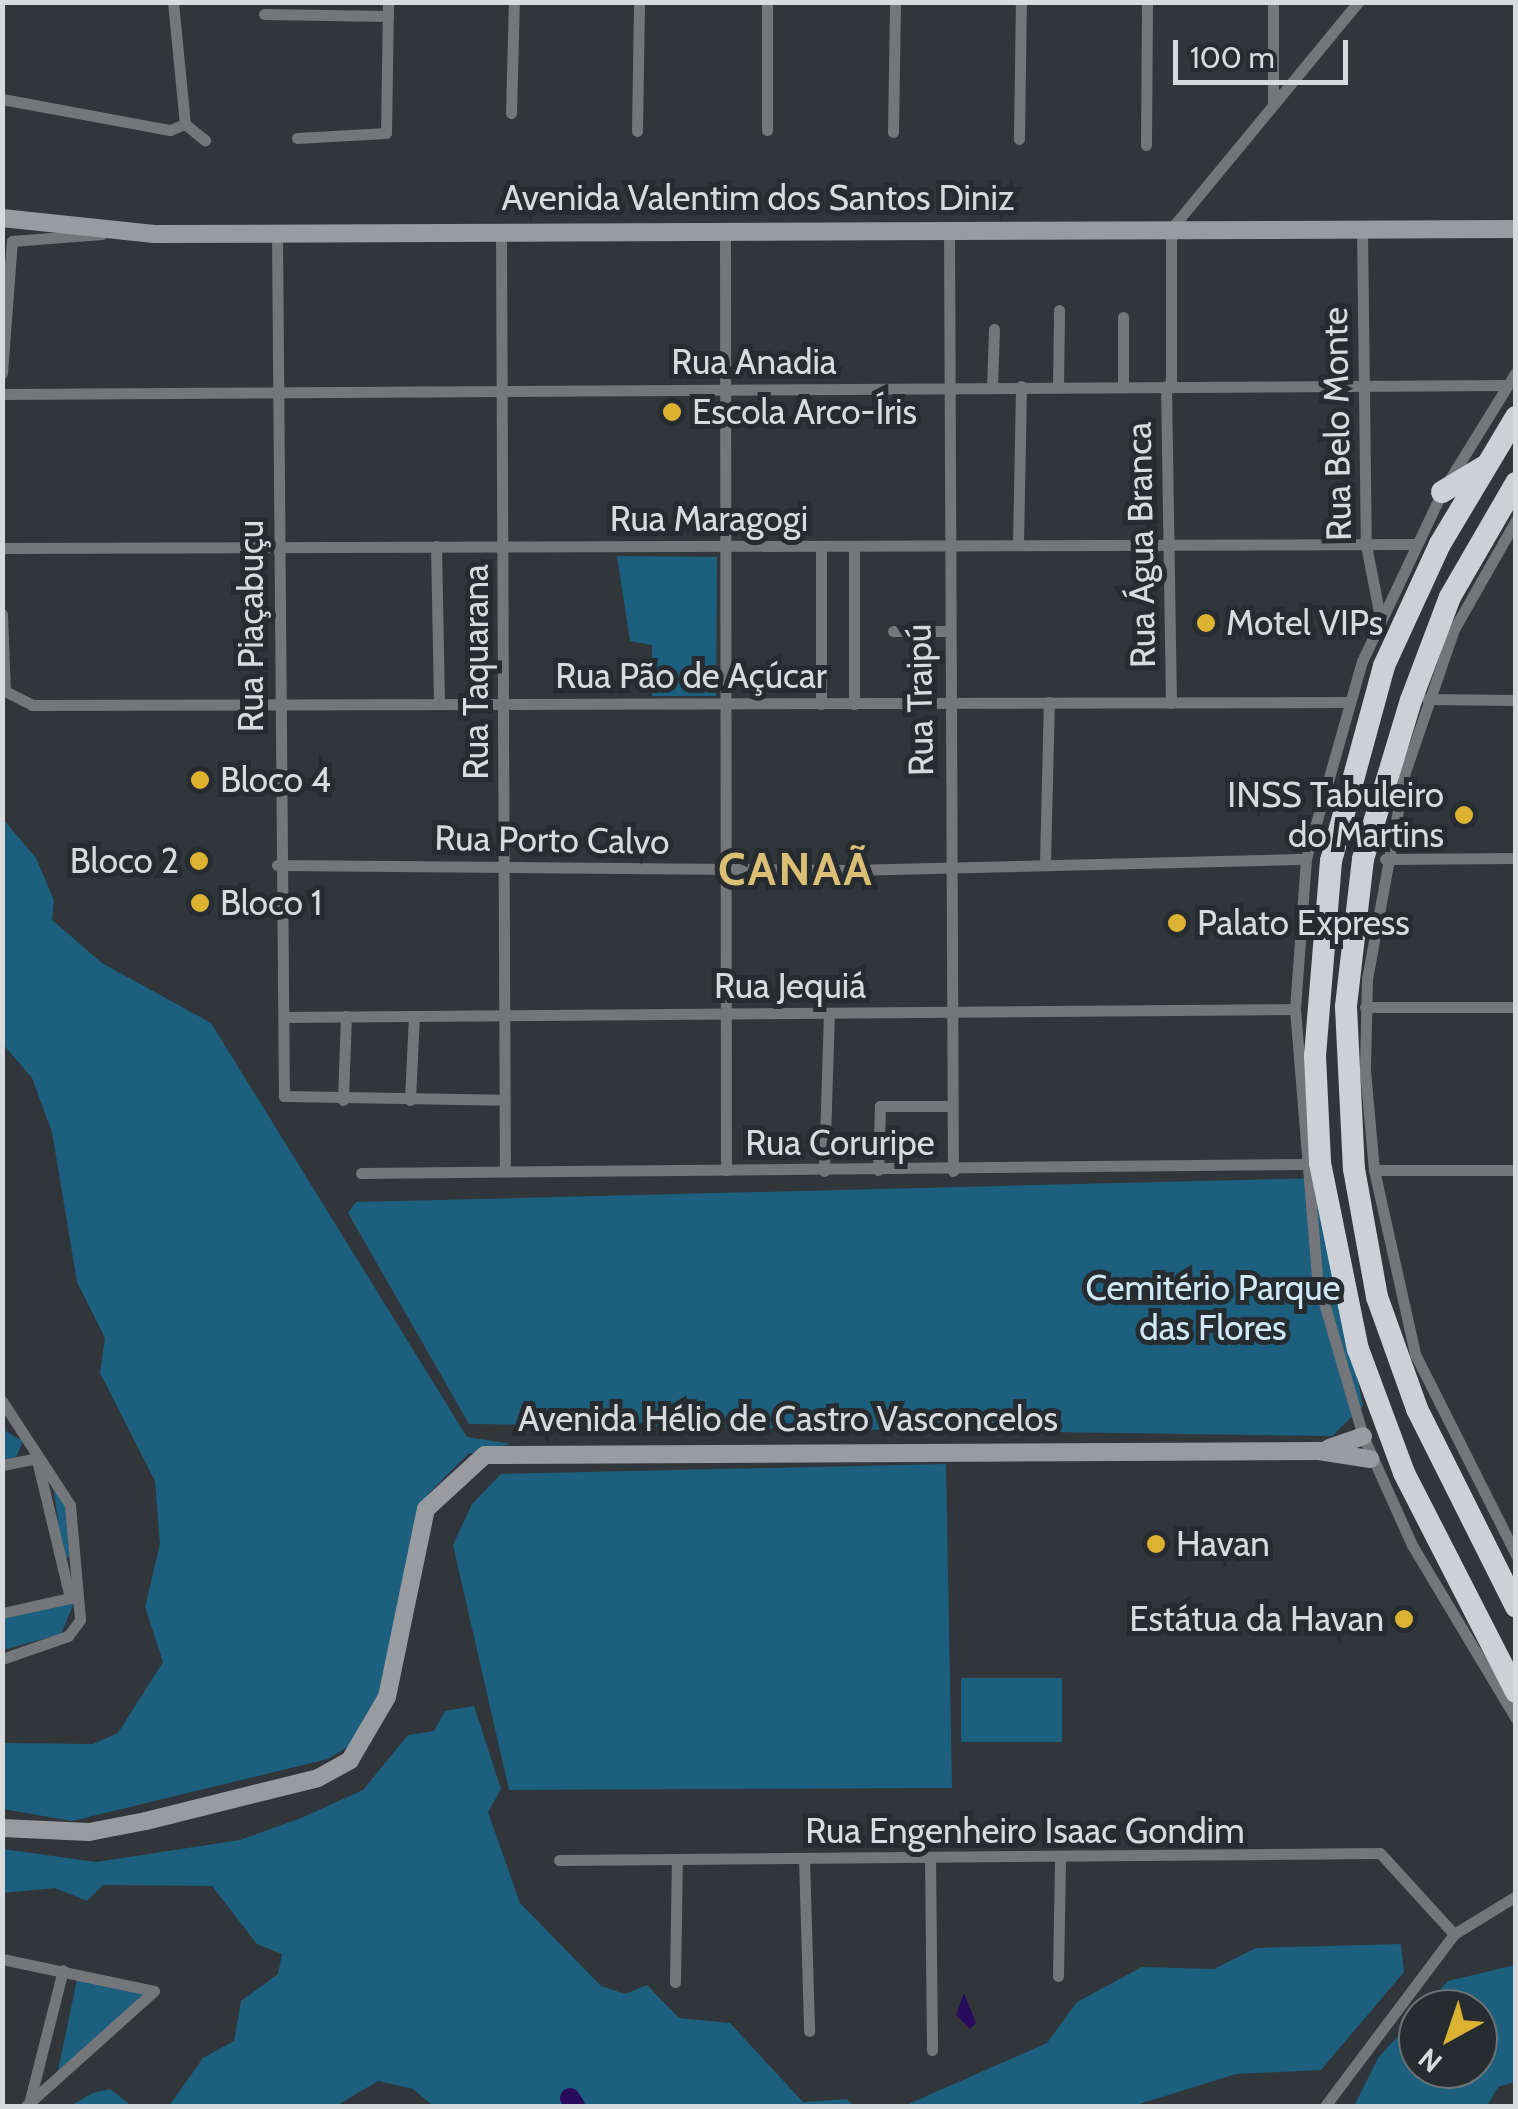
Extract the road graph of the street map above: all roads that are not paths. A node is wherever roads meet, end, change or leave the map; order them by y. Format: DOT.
graph roads {
  1 [pos="174,2"];
  2 [pos="514,2"];
  3 [pos="639,2"];
  4 [pos="767,2"];
  5 [pos="895,2"];
  6 [pos="1021,2"];
  7 [pos="1147,2"];
  8 [pos="1273,2"];
  9 [pos="1358,2"];
  10 [pos="388,9"];
  11 [pos="264,14"];
  12 [pos="1273,83"];
  13 [pos="1285,91"];
  14 [pos="2,99"];
  15 [pos="1273,106"];
  16 [pos="511,114"];
  17 [pos="185,124"];
  18 [pos="767,130"];
  19 [pos="637,131"];
  20 [pos="893,132"];
  21 [pos="297,138"];
  22 [pos="1018,139"];
  23 [pos="204,140"];
  24 [pos="1146,146"];
  25 [pos="2,218"];
  26 [pos="949,229"];
  27 [pos="1171,229"];
  28 [pos="1516,229"];
  29 [pos="1362,230"];
  30 [pos="725,231"];
  31 [pos="117,232"];
  32 [pos="277,233"];
  33 [pos="501,233"];
  34 [pos="1059,310"];
  35 [pos="1122,316"];
  36 [pos="994,329"];
  37 [pos="1516,372"];
  38 [pos="2,373"];
  39 [pos="1365,383"];
  40 [pos="1506,385"];
  41 [pos="1021,386"];
  42 [pos="1058,386"];
  43 [pos="1123,386"];
  44 [pos="1168,386"];
  45 [pos="992,387"];
  46 [pos="946,388"];
  47 [pos="722,389"];
  48 [pos="276,392"];
  49 [pos="502,392"];
  50 [pos="2,394"];
  51 [pos="1516,417"];
  52 [pos="1488,464"];
  53 [pos="1516,483"];
  54 [pos="1442,492"];
  55 [pos="1516,520"];
  56 [pos="1018,544"];
  57 [pos="1416,544"];
  58 [pos="947,545"];
  59 [pos="1366,545"];
  60 [pos="436,546"];
  61 [pos="504,546"];
  62 [pos="821,546"];
  63 [pos="854,546"];
  64 [pos="724,547"];
  65 [pos="1168,547"];
  66 [pos="2,548"];
  67 [pos="279,550"];
  68 [pos="2,614"];
  69 [pos="1380,616"];
  70 [pos="893,631"];
  71 [pos="947,631"];
  72 [pos="1427,699"];
  73 [pos="1516,700"];
  74 [pos="1049,702"];
  75 [pos="1350,702"];
  76 [pos="438,703"];
  77 [pos="948,703"];
  78 [pos="1171,703"];
  79 [pos="504,704"];
  80 [pos="725,704"];
  81 [pos="822,704"];
  82 [pos="854,704"];
  83 [pos="280,708"];
  84 [pos="1516,858"];
  85 [pos="1306,859"];
  86 [pos="1385,859"];
  87 [pos="1046,862"];
  88 [pos="949,864"];
  89 [pos="278,866"];
  90 [pos="504,868"];
  91 [pos="723,870"];
  92 [pos="1365,1007"];
  93 [pos="1516,1007"];
  94 [pos="1295,1009"];
  95 [pos="951,1012"];
  96 [pos="829,1013"];
  97 [pos="725,1014"];
  98 [pos="346,1016"];
  99 [pos="414,1016"];
  100 [pos="503,1016"];
  101 [pos="285,1017"];
  102 [pos="343,1100"];
  103 [pos="410,1100"];
  104 [pos="503,1100"];
  105 [pos="952,1106"];
  106 [pos="1311,1164"];
  107 [pos="726,1170"];
  108 [pos="878,1170"];
  109 [pos="1374,1170"];
  110 [pos="1516,1170"];
  111 [pos="504,1171"];
  112 [pos="824,1171"];
  113 [pos="953,1171"];
  114 [pos="361,1173"];
  115 [pos="2,1400"];
  116 [pos="7,1419"];
  117 [pos="1363,1436"];
  118 [pos="28,1438"];
  119 [pos="1319,1451"];
  120 [pos="37,1458"];
  121 [pos="1370,1458"];
  122 [pos="2,1466"];
  123 [pos="1516,1555"];
  124 [pos="75,1597"];
  125 [pos="1516,1607"];
  126 [pos="2,1613"];
  127 [pos="2,1658"];
  128 [pos="1510,1690"];
  129 [pos="1516,1719"];
  130 [pos="2,1828"];
  131 [pos="930,1857"];
  132 [pos="804,1858"];
  133 [pos="677,1859"];
  134 [pos="1060,1859"];
  135 [pos="559,1860"];
  136 [pos="1516,1896"];
  137 [pos="1454,1934"];
  138 [pos="2,1958"];
  139 [pos="63,1970"];
  140 [pos="1058,1976"];
  141 [pos="676,1982"];
  142 [pos="810,2031"];
  143 [pos="932,2050"];
  144 [pos="28,2105"];
  145 [pos="1325,2106"];
  1 -- 17 [label="street"];
  2 -- 16 [label="street"];
  3 -- 19 [label="street"];
  4 -- 18 [label="street"];
  5 -- 20 [label="street"];
  6 -- 22 [label="street"];
  7 -- 24 [label="street"];
  8 -- 12 [label="street"];
  9 -- 13 [label="street"];
  10 -- 11 [label="street"];
  10 -- 21 [label="street"];
  12 -- 13 [label="street"];
  12 -- 15 [label="street"];
  13 -- 15 [label="street"];
  14 -- 17 [label="street"];
  15 -- 27 [label="street"];
  17 -- 23 [label="street"];
  25 -- 31 [label="street, Avenida Valentim dos Santos Diniz"];
  26 -- 27 [label="street, Avenida Valentim dos Santos Diniz"];
  26 -- 30 [label="street, Avenida Valentim dos Santos Diniz"];
  26 -- 46 [label="street, Rua Traipú"];
  27 -- 29 [label="street, Avenida Valentim dos Santos Diniz"];
  27 -- 44 [label="street, Rua Água Branca"];
  28 -- 29 [label="street, Avenida Valentim dos Santos Diniz"];
  29 -- 39 [label="street, Rua Belo Monte"];
  30 -- 33 [label="street, Avenida Valentim dos Santos Diniz"];
  30 -- 47 [label="street"];
  31 -- 32 [label="street, Avenida Valentim dos Santos Diniz"];
  31 -- 38 [label="street"];
  32 -- 33 [label="street, Avenida Valentim dos Santos Diniz"];
  32 -- 48 [label="street, Rua Piaçabuçu"];
  33 -- 49 [label="street, Rua Taquarana"];
  34 -- 42 [label="street"];
  35 -- 43 [label="street"];
  36 -- 45 [label="street"];
  37 -- 40 [label="street"];
  39 -- 40 [label="street, Rua Anadia"];
  39 -- 44 [label="street, Rua Anadia"];
  39 -- 59 [label="street, Rua Belo Monte"];
  40 -- 54 [label="street"];
  41 -- 42 [label="street, Rua Anadia"];
  41 -- 45 [label="street, Rua Anadia"];
  41 -- 56 [label="street"];
  42 -- 43 [label="street, Rua Anadia"];
  43 -- 44 [label="street, Rua Anadia"];
  44 -- 65 [label="street, Rua Água Branca"];
  45 -- 46 [label="street, Rua Anadia"];
  46 -- 47 [label="street, Rua Anadia"];
  46 -- 58 [label="street, Rua Traipú"];
  47 -- 49 [label="street, Rua Anadia"];
  47 -- 64 [label="street"];
  48 -- 49 [label="street, Rua Anadia"];
  48 -- 50 [label="street, Rua Anadia"];
  48 -- 67 [label="street, Rua Piaçabuçu"];
  49 -- 61 [label="street, Rua Taquarana"];
  51 -- 52 [label="highway"];
  52 -- 54 [label="highway"];
  52 -- 106 [label="highway"];
  53 -- 125 [label="highway"];
  54 -- 57 [label="street"];
  55 -- 72 [label="street"];
  56 -- 58 [label="street, Rua Maragogi"];
  56 -- 65 [label="street, Rua Maragogi"];
  57 -- 59 [label="street, Rua Maragogi"];
  57 -- 69 [label="street"];
  58 -- 63 [label="street, Rua Maragogi"];
  58 -- 71 [label="street, Rua Traipú"];
  59 -- 65 [label="street, Rua Maragogi"];
  59 -- 69 [label="street, Rua Belo Monte"];
  60 -- 61 [label="street, Rua Maragogi"];
  60 -- 67 [label="street, Rua Maragogi"];
  60 -- 76 [label="street"];
  61 -- 64 [label="street, Rua Maragogi"];
  61 -- 79 [label="street, Rua Taquarana"];
  62 -- 63 [label="street, Rua Maragogi"];
  62 -- 64 [label="street, Rua Maragogi"];
  62 -- 81 [label="street"];
  63 -- 82 [label="street"];
  64 -- 80 [label="street"];
  65 -- 78 [label="street, Rua Água Branca"];
  66 -- 67 [label="street, Rua Maragogi"];
  67 -- 83 [label="street, Rua Piaçabuçu"];
  68 -- 83 [label="street, Rua Pão de Açúcar"];
  69 -- 75 [label="street"];
  70 -- 71 [label="street"];
  71 -- 77 [label="street, Rua Traipú"];
  72 -- 73 [label="street"];
  72 -- 86 [label="street"];
  74 -- 77 [label="street, Rua Pão de Açúcar"];
  74 -- 78 [label="street, Rua Pão de Açúcar"];
  74 -- 87 [label="street"];
  75 -- 78 [label="street, Rua Pão de Açúcar"];
  75 -- 85 [label="street"];
  76 -- 79 [label="street, Rua Pão de Açúcar"];
  76 -- 83 [label="street, Rua Pão de Açúcar"];
  77 -- 82 [label="street, Rua Pão de Açúcar"];
  77 -- 88 [label="street, Rua Traipú"];
  79 -- 80 [label="street, Rua Pão de Açúcar"];
  79 -- 90 [label="street, Rua Taquarana"];
  80 -- 81 [label="street, Rua Pão de Açúcar"];
  80 -- 91 [label="street"];
  81 -- 82 [label="street, Rua Pão de Açúcar"];
  83 -- 89 [label="street, Rua Piaçabuçu"];
  84 -- 86 [label="street"];
  85 -- 87 [label="street, Rua Porto Calvo"];
  85 -- 94 [label="street"];
  86 -- 92 [label="street"];
  87 -- 88 [label="street, Rua Porto Calvo"];
  88 -- 91 [label="street, Rua Porto Calvo"];
  88 -- 95 [label="street, Rua Traipú"];
  89 -- 90 [label="street, Rua Porto Calvo"];
  89 -- 101 [label="street, Rua Piaçabuçu"];
  90 -- 91 [label="street, Rua Porto Calvo"];
  90 -- 100 [label="street, Rua Taquarana"];
  91 -- 97 [label="street"];
  92 -- 93 [label="street"];
  92 -- 109 [label="street"];
  94 -- 95 [label="street, Rua Jequiá"];
  94 -- 106 [label="street"];
  95 -- 96 [label="street, Rua Jequiá"];
  95 -- 105 [label="street, Rua Traipú"];
  96 -- 97 [label="street, Rua Jequiá"];
  96 -- 112 [label="street"];
  97 -- 100 [label="street, Rua Jequiá"];
  97 -- 107 [label="street"];
  98 -- 99 [label="street, Rua Jequiá"];
  98 -- 101 [label="street, Rua Jequiá"];
  98 -- 102 [label="street"];
  99 -- 100 [label="street, Rua Jequiá"];
  99 -- 103 [label="street"];
  100 -- 104 [label="street, Rua Taquarana"];
  101 -- 102 [label="street, Rua Piaçabuçu"];
  102 -- 103 [label="street"];
  103 -- 104 [label="street"];
  104 -- 111 [label="street, Rua Taquarana"];
  105 -- 108 [label="street"];
  105 -- 113 [label="street, Rua Traipú"];
  106 -- 113 [label="street, Rua Coruripe"];
  106 -- 117 [label="street"];
  106 -- 128 [label="highway"];
  107 -- 111 [label="street, Rua Coruripe"];
  107 -- 112 [label="street, Rua Coruripe"];
  108 -- 112 [label="street, Rua Coruripe"];
  108 -- 113 [label="street, Rua Coruripe"];
  109 -- 110 [label="street"];
  109 -- 123 [label="street"];
  111 -- 114 [label="street, Rua Coruripe"];
  115 -- 116 [label="street"];
  116 -- 118 [label="street"];
  117 -- 119 [label="street, Avenida Hélio de Castro Vasconcelos"];
  117 -- 121 [label="street"];
  118 -- 120 [label="street"];
  118 -- 124 [label="street"];
  119 -- 121 [label="street, Avenida Hélio de Castro Vasconcelos"];
  119 -- 130 [label="street, Avenida Hélio de Castro Vasconcelos"];
  120 -- 122 [label="street"];
  120 -- 124 [label="street"];
  121 -- 128 [label="street"];
  124 -- 126 [label="street"];
  124 -- 127 [label="street"];
  128 -- 129 [label="street"];
  131 -- 132 [label="street, Rua Engenheiro Isaac Gondim"];
  131 -- 134 [label="street, Rua Engenheiro Isaac Gondim"];
  131 -- 143 [label="street"];
  132 -- 133 [label="street, Rua Engenheiro Isaac Gondim"];
  132 -- 142 [label="street"];
  133 -- 135 [label="street, Rua Engenheiro Isaac Gondim"];
  133 -- 141 [label="street"];
  134 -- 137 [label="street, Rua Engenheiro Isaac Gondim"];
  134 -- 140 [label="street"];
  136 -- 137 [label="street"];
  137 -- 145 [label="street"];
  138 -- 139 [label="street"];
  139 -- 144 [label="street"];
  139 -- 144 [label="street"];
}
